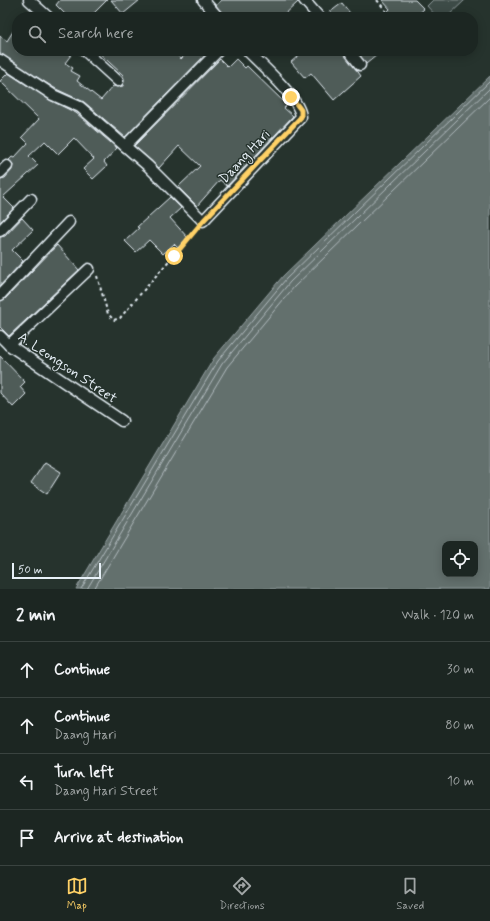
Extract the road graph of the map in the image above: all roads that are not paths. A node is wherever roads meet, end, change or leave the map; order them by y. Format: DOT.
graph roads {
  1 [pos="29,0"];
  2 [pos="203,0"];
  3 [pos="304,0"];
  4 [pos="42,12"];
  5 [pos="214,12"];
  6 [pos="315,12"];
  7 [pos="90,56"];
  8 [pos="213,56"];
  9 [pos="253,56"];
  10 [pos="353,56"];
  11 [pos="0,60"];
  12 [pos="360,64"];
  13 [pos="118,81"];
  14 [pos="125,146"];
  15 [pos="31,199"];
  16 [pos="69,222"];
  17 [pos="0,231"];
  18 [pos="89,269"];
  19 [pos="0,295"];
  20 [pos="0,336"];
  21 [pos="9,345"];
  22 [pos="122,421"];
  1 -- 4 [label="street"];
  2 -- 5 [label="street"];
  3 -- 6 [label="street"];
  7 -- 13 [label="street"];
  8 -- 14 [label="street"];
  9 -- 14 [label="street, Daang Hari"];
  10 -- 12 [label="street"];
  11 -- 14 [label="street"];
  15 -- 17 [label="street"];
  16 -- 19 [label="street"];
  18 -- 21 [label="street"];
  20 -- 21 [label="street, A. Leongson Street"];
  21 -- 22 [label="street, A. Leongson Street"];
}
